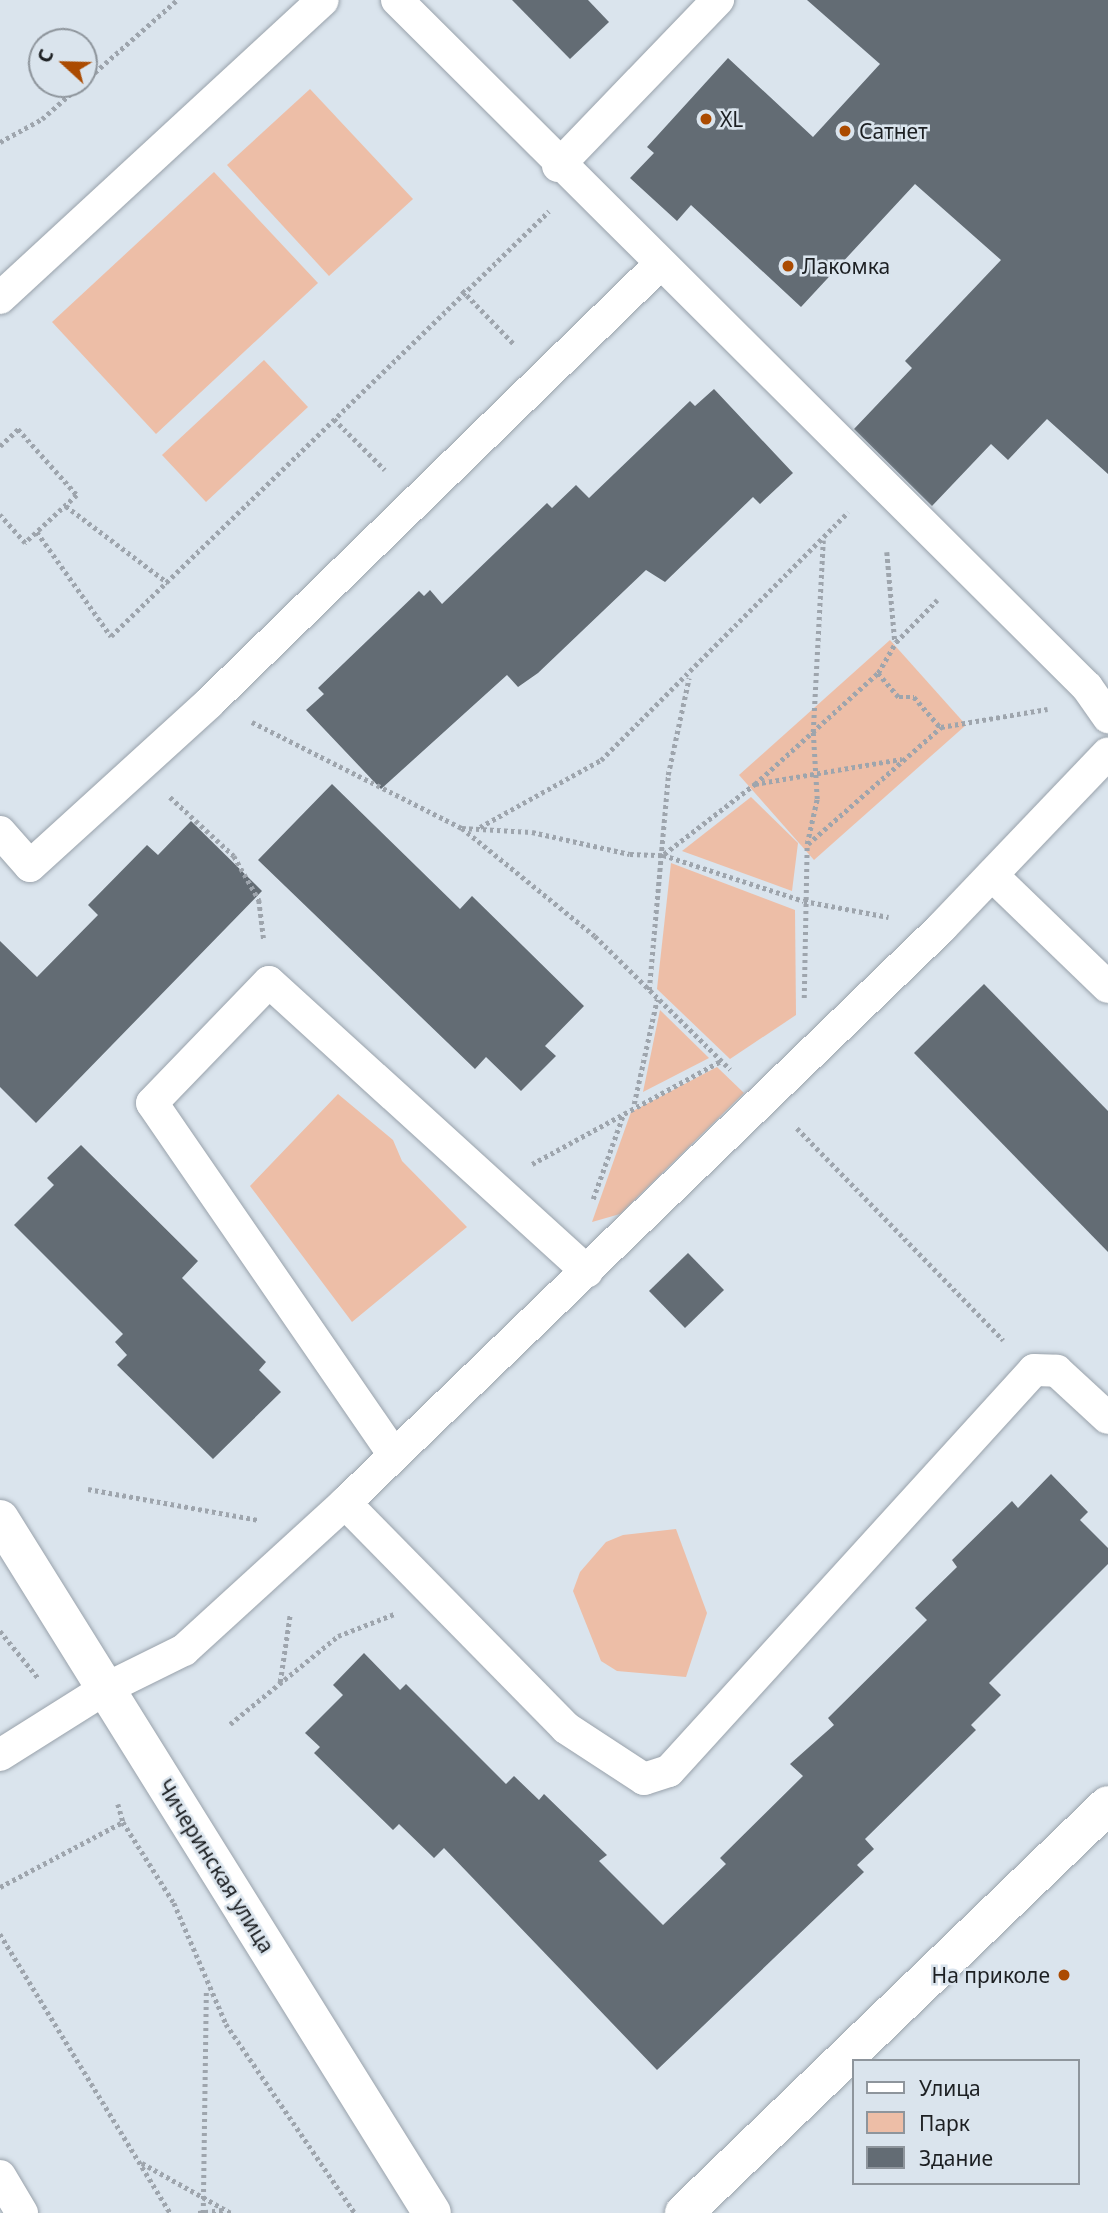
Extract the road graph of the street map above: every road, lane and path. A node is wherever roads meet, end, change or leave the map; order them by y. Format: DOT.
graph roads {
  1 [pos="177,0"];
  2 [pos="323,0"];
  3 [pos="397,0"];
  4 [pos="718,0"];
  5 [pos="0,142"];
  6 [pos="570,173"];
  7 [pos="658,266"];
  8 [pos="462,290"];
  9 [pos="0,298"];
  10 [pos="545,376"];
  11 [pos="334,419"];
  12 [pos="0,446"];
  13 [pos="876,480"];
  14 [pos="414,498"];
  15 [pos="66,506"];
  16 [pos="0,515"];
  17 [pos="37,532"];
  18 [pos="823,540"];
  19 [pos="967,569"];
  20 [pos="168,583"];
  21 [pos="895,642"];
  22 [pos="878,673"];
  23 [pos="689,677"];
  24 [pos="1087,687"];
  25 [pos="209,703"];
  26 [pos="1108,717"];
  27 [pos="940,727"];
  28 [pos="813,732"];
  29 [pos="1108,753"];
  30 [pos="905,758"];
  31 [pos="139,768"];
  32 [pos="816,774"];
  33 [pos="755,784"];
  34 [pos="478,828"];
  35 [pos="0,832"];
  36 [pos="807,844"];
  37 [pos="663,855"];
  38 [pos="992,875"];
  39 [pos="804,901"];
  40 [pos="942,927"];
  41 [pos="269,982"];
  42 [pos="1108,987"];
  43 [pos="649,990"];
  44 [pos="657,999"];
  45 [pos="804,1059"];
  46 [pos="722,1060"];
  47 [pos="634,1104"];
  48 [pos="623,1114"];
  49 [pos="519,1170"];
  50 [pos="589,1211"];
  51 [pos="587,1271"];
  52 [pos="1108,1419"];
  53 [pos="394,1455"];
  54 [pos="88,1489"];
  55 [pos="345,1503"];
  56 [pos="0,1519"];
  57 [pos="302,1542"];
  58 [pos="437,1597"];
  59 [pos="0,1631"];
  60 [pos="105,1689"];
  61 [pos="64,1714"];
  62 [pos="230,1724"];
  63 [pos="0,1755"];
  64 [pos="117,1797"];
  65 [pos="1108,1805"];
  66 [pos="123,1822"];
  67 [pos="0,1887"];
  68 [pos="0,1934"];
  69 [pos="206,1987"];
  70 [pos="142,2162"];
  71 [pos="0,2176"];
  72 [pos="202,2200"];
  73 [pos="228,2212"];
  74 [pos="22,2213"];
  75 [pos="170,2213"];
  76 [pos="201,2213"];
  77 [pos="355,2213"];
  78 [pos="432,2213"];
  79 [pos="684,2213"];
  1 -- 5 [label="path"];
  2 -- 9 [label="lane"];
  3 -- 6 [label="lane"];
  4 -- 6 [label="lane"];
  6 -- 7 [label="lane"];
  6 -- 8 [label="path"];
  7 -- 10 [label="lane"];
  7 -- 13 [label="lane"];
  8 -- 10 [label="path"];
  8 -- 11 [label="path"];
  10 -- 14 [label="lane"];
  11 -- 14 [label="path"];
  11 -- 20 [label="path"];
  12 -- 15 [label="path"];
  13 -- 18 [label="path"];
  13 -- 19 [label="lane"];
  13 -- 21 [label="path"];
  14 -- 25 [label="lane"];
  15 -- 17 [label="path"];
  15 -- 20 [label="path"];
  16 -- 17 [label="path"];
  17 -- 20 [label="path"];
  18 -- 23 [label="path"];
  18 -- 28 [label="path"];
  19 -- 21 [label="path"];
  19 -- 24 [label="lane"];
  21 -- 22 [label="path"];
  22 -- 27 [label="path"];
  22 -- 28 [label="path"];
  23 -- 34 [label="path"];
  23 -- 37 [label="path"];
  24 -- 26 [label="lane"];
  24 -- 27 [label="path"];
  25 -- 31 [label="lane"];
  25 -- 34 [label="path"];
  27 -- 30 [label="path"];
  28 -- 32 [label="path"];
  28 -- 33 [label="path"];
  29 -- 38 [label="lane"];
  30 -- 32 [label="path"];
  30 -- 36 [label="path"];
  31 -- 35 [label="lane"];
  31 -- 41 [label="path"];
  32 -- 33 [label="path"];
  32 -- 36 [label="path"];
  33 -- 37 [label="path"];
  34 -- 37 [label="path"];
  36 -- 39 [label="path"];
  37 -- 39 [label="path"];
  37 -- 43 [label="path"];
  38 -- 40 [label="lane"];
  38 -- 42 [label="lane"];
  39 -- 40 [label="path"];
  39 -- 45 [label="path"];
  40 -- 45 [label="lane"];
  41 -- 51 [label="lane"];
  41 -- 53 [label="lane"];
  44 -- 47 [label="path"];
  45 -- 51 [label="lane"];
  46 -- 47 [label="path"];
  47 -- 48 [label="path"];
  48 -- 49 [label="path"];
  48 -- 50 [label="path"];
  51 -- 53 [label="lane"];
  52 -- 58 [label="lane"];
  53 -- 55 [label="lane"];
  54 -- 57 [label="path"];
  55 -- 57 [label="lane"];
  55 -- 58 [label="lane"];
  56 -- 60 [label="main road, Чичеринская улица"];
  57 -- 60 [label="lane"];
  58 -- 62 [label="path"];
  59 -- 61 [label="path"];
  60 -- 61 [label="lane"];
  60 -- 78 [label="main road, Чичеринская улица"];
  61 -- 63 [label="lane"];
  64 -- 66 [label="path"];
  65 -- 79 [label="main road"];
  66 -- 67 [label="path"];
  66 -- 69 [label="path"];
  68 -- 70 [label="path"];
  69 -- 72 [label="path"];
  69 -- 77 [label="path"];
  70 -- 72 [label="path"];
  70 -- 75 [label="path"];
  71 -- 74 [label="lane"];
  72 -- 73 [label="path"];
  72 -- 76 [label="path"];
  73 -- 76 [label="path"];
}
